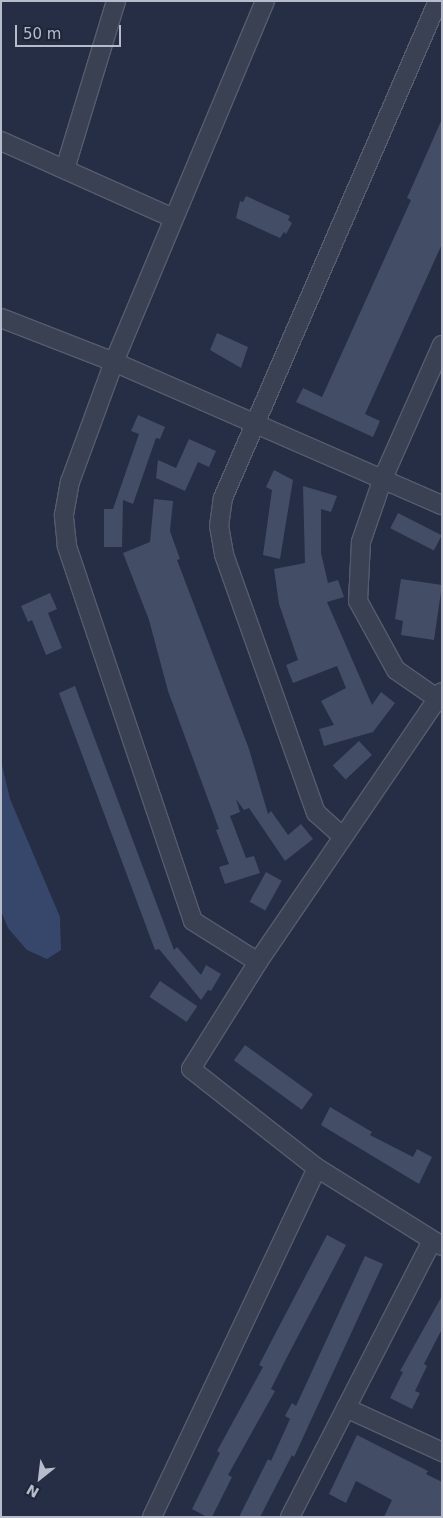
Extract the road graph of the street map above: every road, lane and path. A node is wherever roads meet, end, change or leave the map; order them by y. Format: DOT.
graph roads {
  1 [pos="116,1"];
  2 [pos="264,1"];
  3 [pos="438,1"];
  4 [pos="1,141"];
  5 [pos="65,170"];
  6 [pos="173,218"];
  7 [pos="1,318"];
  8 [pos="442,345"];
  9 [pos="114,362"];
  10 [pos="257,425"];
  11 [pos="383,478"];
  12 [pos="442,505"];
  13 [pos="440,698"];
  14 [pos="343,836"];
  15 [pos="258,962"];
  16 [pos="317,1168"];
  17 [pos="437,1243"];
  18 [pos="346,1408"];
  19 [pos="442,1452"];
  20 [pos="152,1517"];
  21 [pos="290,1517"];
  1 -- 5 [label="street"];
  2 -- 6 [label="street"];
  3 -- 10 [label="street"];
  4 -- 5 [label="street"];
  5 -- 6 [label="street"];
  6 -- 9 [label="street"];
  7 -- 9 [label="street"];
  8 -- 11 [label="street"];
  9 -- 10 [label="street"];
  9 -- 15 [label="street"];
  10 -- 11 [label="street"];
  10 -- 14 [label="street"];
  11 -- 12 [label="street"];
  11 -- 13 [label="street"];
  13 -- 14 [label="street"];
  14 -- 15 [label="street"];
  15 -- 16 [label="street"];
  16 -- 17 [label="street"];
  16 -- 20 [label="street"];
  17 -- 18 [label="street"];
  18 -- 19 [label="street"];
  18 -- 21 [label="street"];
}
